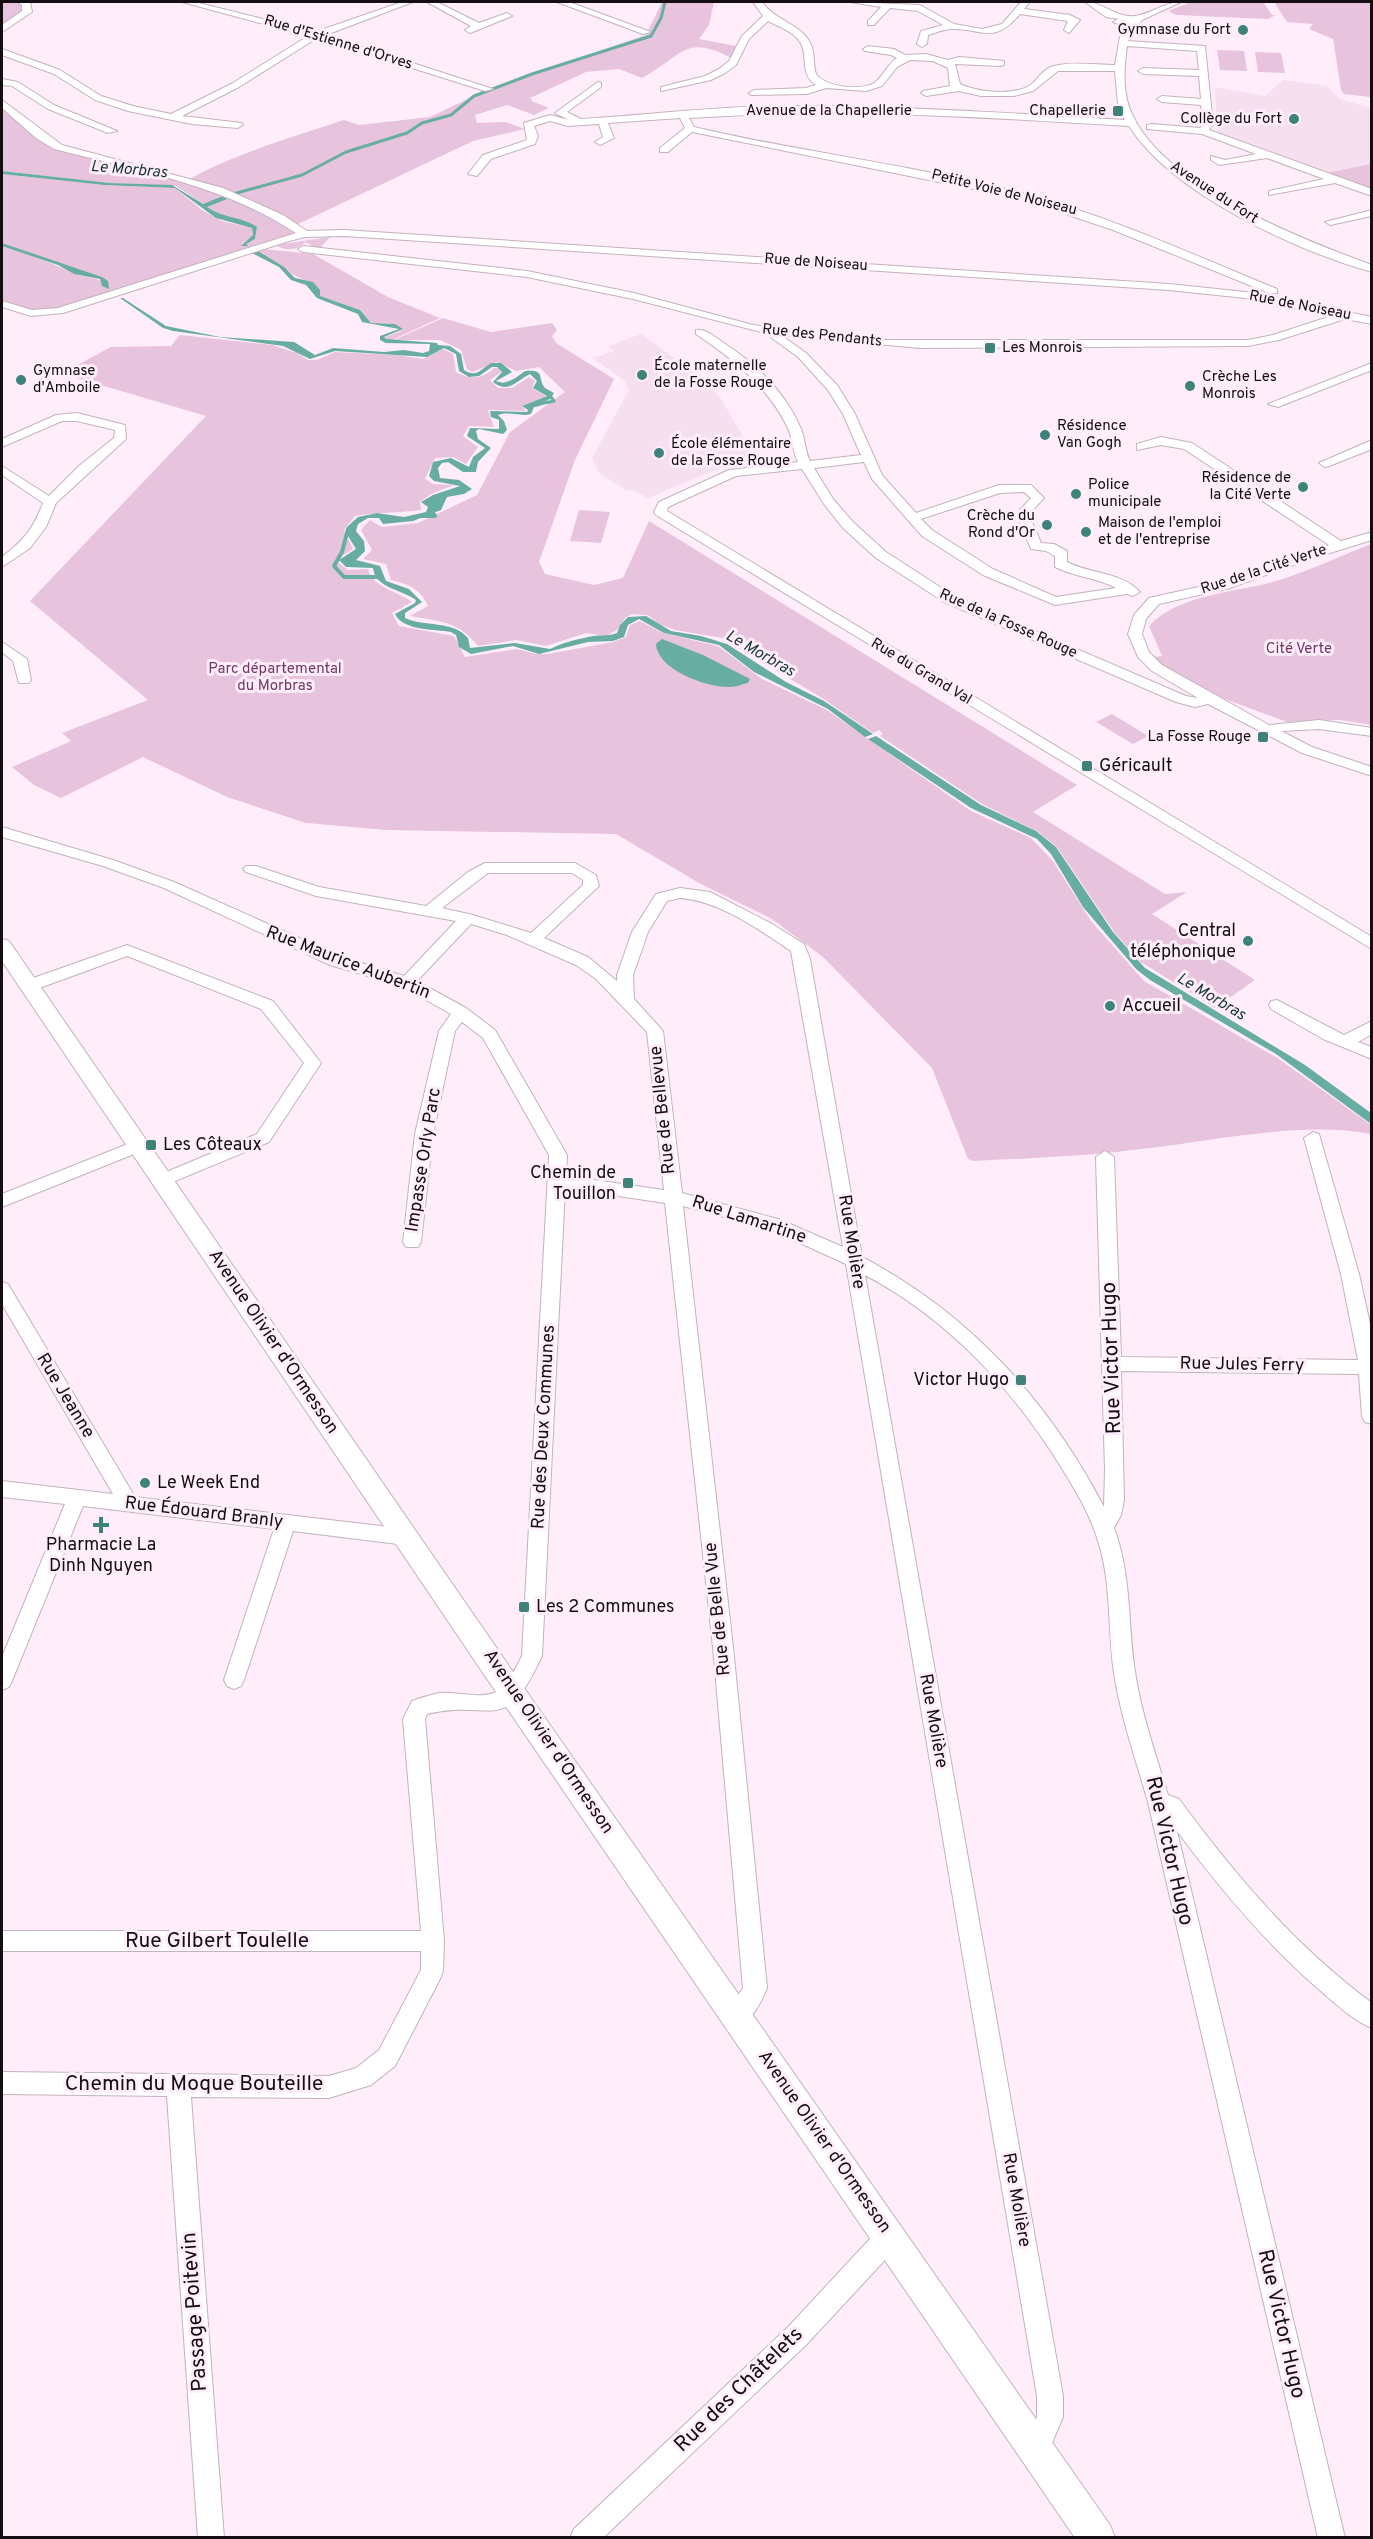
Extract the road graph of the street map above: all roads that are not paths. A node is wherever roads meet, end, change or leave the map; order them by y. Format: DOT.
graph roads {
  1 [pos="22,2"];
  2 [pos="186,2"];
  3 [pos="409,2"];
  4 [pos="431,2"];
  5 [pos="562,2"];
  6 [pos="758,2"];
  7 [pos="855,2"];
  8 [pos="1024,2"];
  9 [pos="1089,2"];
  10 [pos="1177,2"];
  11 [pos="888,5"];
  12 [pos="1017,11"];
  13 [pos="507,16"];
  14 [pos="768,16"];
  15 [pos="1123,21"];
  16 [pos="871,23"];
  17 [pos="951,26"];
  18 [pos="479,27"];
  19 [pos="2,29"];
  20 [pos="1069,30"];
  21 [pos="465,32"];
  22 [pos="646,32"];
  23 [pos="316,35"];
  24 [pos="1122,43"];
  25 [pos="922,44"];
  26 [pos="868,50"];
  27 [pos="2,52"];
  28 [pos="904,59"];
  29 [pos="949,63"];
  30 [pos="1000,63"];
  31 [pos="1120,68"];
  32 [pos="1143,71"];
  33 [pos="1204,73"];
  34 [pos="2,82"];
  35 [pos="598,85"];
  36 [pos="825,85"];
  37 [pos="959,88"];
  38 [pos="488,89"];
  39 [pos="664,89"];
  40 [pos="754,93"];
  41 [pos="926,93"];
  42 [pos="1162,99"];
  43 [pos="1206,102"];
  44 [pos="2,103"];
  45 [pos="560,113"];
  46 [pos="682,113"];
  47 [pos="172,117"];
  48 [pos="550,118"];
  49 [pos="602,120"];
  50 [pos="582,121"];
  51 [pos="1131,123"];
  52 [pos="238,125"];
  53 [pos="1151,127"];
  54 [pos="690,129"];
  55 [pos="111,131"];
  56 [pos="1203,131"];
  57 [pos="600,142"];
  58 [pos="664,150"];
  59 [pos="1266,154"];
  60 [pos="1215,158"];
  61 [pos="473,174"];
  62 [pos="1336,180"];
  63 [pos="1273,193"];
  64 [pos="1371,193"];
  65 [pos="1371,213"];
  66 [pos="1330,222"];
  67 [pos="305,234"];
  68 [pos="303,249"];
  69 [pos="1371,269"];
  70 [pos="2,304"];
  71 [pos="1303,305"];
  72 [pos="1345,315"];
  73 [pos="1371,321"];
  74 [pos="726,323"];
  75 [pos="768,330"];
  76 [pos="821,336"];
  77 [pos="795,350"];
  78 [pos="1371,366"];
  79 [pos="1274,404"];
  80 [pos="2,443"];
  81 [pos="1371,444"];
  82 [pos="1141,447"];
  83 [pos="867,458"];
  84 [pos="1325,463"];
  85 [pos="805,464"];
  86 [pos="2,470"];
  87 [pos="1025,473"];
  88 [pos="1027,488"];
  89 [pos="50,502"];
  90 [pos="912,518"];
  91 [pos="1371,537"];
  92 [pos="1340,546"];
  93 [pos="2,563"];
  94 [pos="1130,590"];
  95 [pos="1154,602"];
  96 [pos="2,646"];
  97 [pos="24,680"];
  98 [pos="1210,699"];
  99 [pos="1266,730"];
  100 [pos="1371,732"];
  101 [pos="1371,772"];
  102 [pos="2,832"];
  103 [pos="251,868"];
  104 [pos="429,911"];
  105 [pos="468,918"];
  106 [pos="533,940"];
  107 [pos="1371,944"];
  108 [pos="2,946"];
  109 [pos="407,982"];
  110 [pos="28,986"];
  111 [pos="626,999"];
  112 [pos="1277,1005"];
  113 [pos="460,1012"];
  114 [pos="1371,1027"];
  115 [pos="1347,1041"];
  116 [pos="1371,1054"];
  117 [pos="1313,1138"];
  118 [pos="138,1146"];
  119 [pos="558,1155"];
  120 [pos="1105,1157"];
  121 [pos="162,1180"];
  122 [pos="558,1181"];
  123 [pos="673,1197"];
  124 [pos="2,1201"];
  125 [pos="412,1242"];
  126 [pos="854,1259"];
  127 [pos="2,1289"];
  128 [pos="1112,1364"];
  129 [pos="1369,1367"];
  130 [pos="1371,1417"];
  131 [pos="2,1489"];
  132 [pos="77,1498"];
  133 [pos="129,1504"];
  134 [pos="286,1522"];
  135 [pos="1103,1526"];
  136 [pos="406,1537"];
  137 [pos="234,1680"];
  138 [pos="2,1681"];
  139 [pos="512,1693"];
  140 [pos="1159,1802"];
  141 [pos="2,1941"];
  142 [pos="433,1941"];
  143 [pos="736,2015"];
  144 [pos="1371,2017"];
  145 [pos="2,2083"];
  146 [pos="178,2086"];
  147 [pos="889,2236"];
  148 [pos="1036,2450"];
  149 [pos="211,2538"];
  150 [pos="583,2538"];
  151 [pos="1097,2538"];
  152 [pos="1332,2538"];
  1 -- 19 [label="street"];
  2 -- 23 [label="street, Rue d'Estienne d'Orves"];
  3 -- 23 [label="street"];
  4 -- 18 [label="street"];
  5 -- 22 [label="street"];
  6 -- 14 [label="street"];
  7 -- 11 [label="street"];
  8 -- 12 [label="street"];
  9 -- 15 [label="street"];
  10 -- 15 [label="street"];
  11 -- 16 [label="street"];
  11 -- 17 [label="street"];
  12 -- 17 [label="street"];
  12 -- 20 [label="street"];
  13 -- 18 [label="street"];
  14 -- 36 [label="street"];
  14 -- 39 [label="street"];
  15 -- 24 [label="street, Avenue du Fort"];
  17 -- 25 [label="street"];
  18 -- 21 [label="street"];
  23 -- 38 [label="street, Rue d'Estienne d'Orves"];
  23 -- 47 [label="street"];
  24 -- 31 [label="street, Avenue du Fort"];
  24 -- 33 [label="street"];
  26 -- 28 [label="street"];
  27 -- 47 [label="street"];
  28 -- 29 [label="street"];
  28 -- 36 [label="street"];
  29 -- 30 [label="street"];
  29 -- 37 [label="street"];
  31 -- 37 [label="street"];
  31 -- 51 [label="street, Avenue du Fort"];
  32 -- 33 [label="street"];
  33 -- 43 [label="street"];
  34 -- 55 [label="street"];
  35 -- 45 [label="street"];
  36 -- 40 [label="street"];
  37 -- 41 [label="street"];
  42 -- 43 [label="street"];
  43 -- 56 [label="street"];
  44 -- 67 [label="street"];
  45 -- 48 [label="street"];
  45 -- 50 [label="street"];
  46 -- 49 [label="street, Avenue de la Chapellerie"];
  46 -- 51 [label="street, Avenue de la Chapellerie"];
  46 -- 54 [label="street"];
  47 -- 52 [label="street"];
  48 -- 50 [label="street, Avenue de la Chapellerie"];
  48 -- 61 [label="street, Avenue de la Chapellerie"];
  49 -- 50 [label="street, Avenue de la Chapellerie"];
  49 -- 57 [label="street"];
  51 -- 69 [label="street, Avenue du Fort"];
  53 -- 56 [label="street"];
  54 -- 58 [label="street"];
  54 -- 71 [label="street, Petite Voie de Noiseau"];
  56 -- 59 [label="street"];
  59 -- 60 [label="street"];
  59 -- 62 [label="street"];
  62 -- 63 [label="street"];
  62 -- 64 [label="street"];
  65 -- 66 [label="street"];
  67 -- 70 [label="street, Rue de Noiseau"];
  67 -- 71 [label="street, Rue de Noiseau"];
  68 -- 74 [label="street, Rue des Pendants"];
  71 -- 72 [label="street, Rue de Noiseau"];
  72 -- 73 [label="street, Rue de Noiseau"];
  72 -- 76 [label="street, Rue des Pendants"];
  74 -- 75 [label="street, Rue des Pendants"];
  74 -- 85 [label="street, Rue de la Fosse Rouge"];
  75 -- 76 [label="street, Rue des Pendants"];
  75 -- 77 [label="street"];
  76 -- 77 [label="street"];
  77 -- 83 [label="street"];
  78 -- 79 [label="street"];
  80 -- 89 [label="street"];
  81 -- 84 [label="street"];
  82 -- 92 [label="street"];
  83 -- 85 [label="street, Rue du Grand Val"];
  83 -- 90 [label="street"];
  85 -- 98 [label="street, Rue de la Fosse Rouge"];
  85 -- 107 [label="street, Rue du Grand Val"];
  86 -- 89 [label="street"];
  87 -- 88 [label="street"];
  88 -- 90 [label="street"];
  88 -- 94 [label="street"];
  89 -- 93 [label="street"];
  90 -- 94 [label="street"];
  91 -- 92 [label="street, Rue de la Cité Verte"];
  92 -- 95 [label="street, Rue de la Cité Verte"];
  94 -- 95 [label="street"];
  95 -- 98 [label="street"];
  96 -- 97 [label="street"];
  98 -- 99 [label="street, Rue de la Fosse Rouge"];
  99 -- 100 [label="street"];
  99 -- 101 [label="street, Rue de la Fosse Rouge"];
  102 -- 109 [label="street, Rue Maurice Aubertin"];
  103 -- 104 [label="street"];
  104 -- 105 [label="street"];
  104 -- 106 [label="street"];
  105 -- 106 [label="street"];
  105 -- 109 [label="street"];
  106 -- 111 [label="street"];
  108 -- 110 [label="main road, Avenue Olivier d'Ormesson"];
  109 -- 113 [label="street, Rue Maurice Aubertin"];
  110 -- 118 [label="main road, Avenue Olivier d'Ormesson"];
  110 -- 121 [label="street"];
  111 -- 123 [label="street, Rue de Bellevue"];
  111 -- 126 [label="street, Rue Molière"];
  112 -- 115 [label="street"];
  113 -- 119 [label="street, Rue Maurice Aubertin"];
  113 -- 125 [label="street, Impasse Orly Parc"];
  114 -- 115 [label="street"];
  115 -- 116 [label="street"];
  117 -- 129 [label="street"];
  118 -- 121 [label="main road, Avenue Olivier d'Ormesson"];
  118 -- 124 [label="street"];
  119 -- 122 [label="street, Rue des Deux Communes"];
  120 -- 128 [label="street, Rue Victor Hugo"];
  121 -- 136 [label="main road, Avenue Olivier d'Ormesson"];
  122 -- 123 [label="street, Rue Lamartine"];
  122 -- 139 [label="street, Rue des Deux Communes"];
  123 -- 126 [label="street, Rue Lamartine"];
  123 -- 143 [label="street, Rue de Belle Vue"];
  126 -- 135 [label="street, Rue Lamartine"];
  126 -- 148 [label="street, Rue Molière"];
  127 -- 133 [label="street, Rue Jeanne"];
  128 -- 129 [label="street, Rue Jules Ferry"];
  128 -- 135 [label="street, Rue Victor Hugo"];
  129 -- 130 [label="street"];
  131 -- 132 [label="street, Rue Édouard Branly"];
  132 -- 133 [label="street, Rue Édouard Branly"];
  132 -- 138 [label="street"];
  133 -- 134 [label="street, Rue Édouard Branly"];
  134 -- 136 [label="street, Rue Édouard Branly"];
  134 -- 137 [label="street"];
  135 -- 140 [label="street, Rue Victor Hugo"];
  136 -- 139 [label="main road, Avenue Olivier d'Ormesson"];
  139 -- 142 [label="street, Chemin du Moque Bouteille"];
  139 -- 143 [label="main road, Avenue Olivier d'Ormesson"];
  140 -- 144 [label="street"];
  140 -- 152 [label="street, Rue Victor Hugo"];
  141 -- 142 [label="street, Rue Gilbert Toulelle"];
  142 -- 146 [label="street, Chemin du Moque Bouteille"];
  143 -- 147 [label="main road, Avenue Olivier d'Ormesson"];
  145 -- 146 [label="street, Chemin du Moque Bouteille"];
  146 -- 149 [label="street, Passage Poitevin"];
  147 -- 148 [label="main road, Avenue Olivier d'Ormesson"];
  147 -- 150 [label="street, Rue des Châtelets"];
  148 -- 151 [label="main road, Avenue Olivier d'Ormesson"];
}
